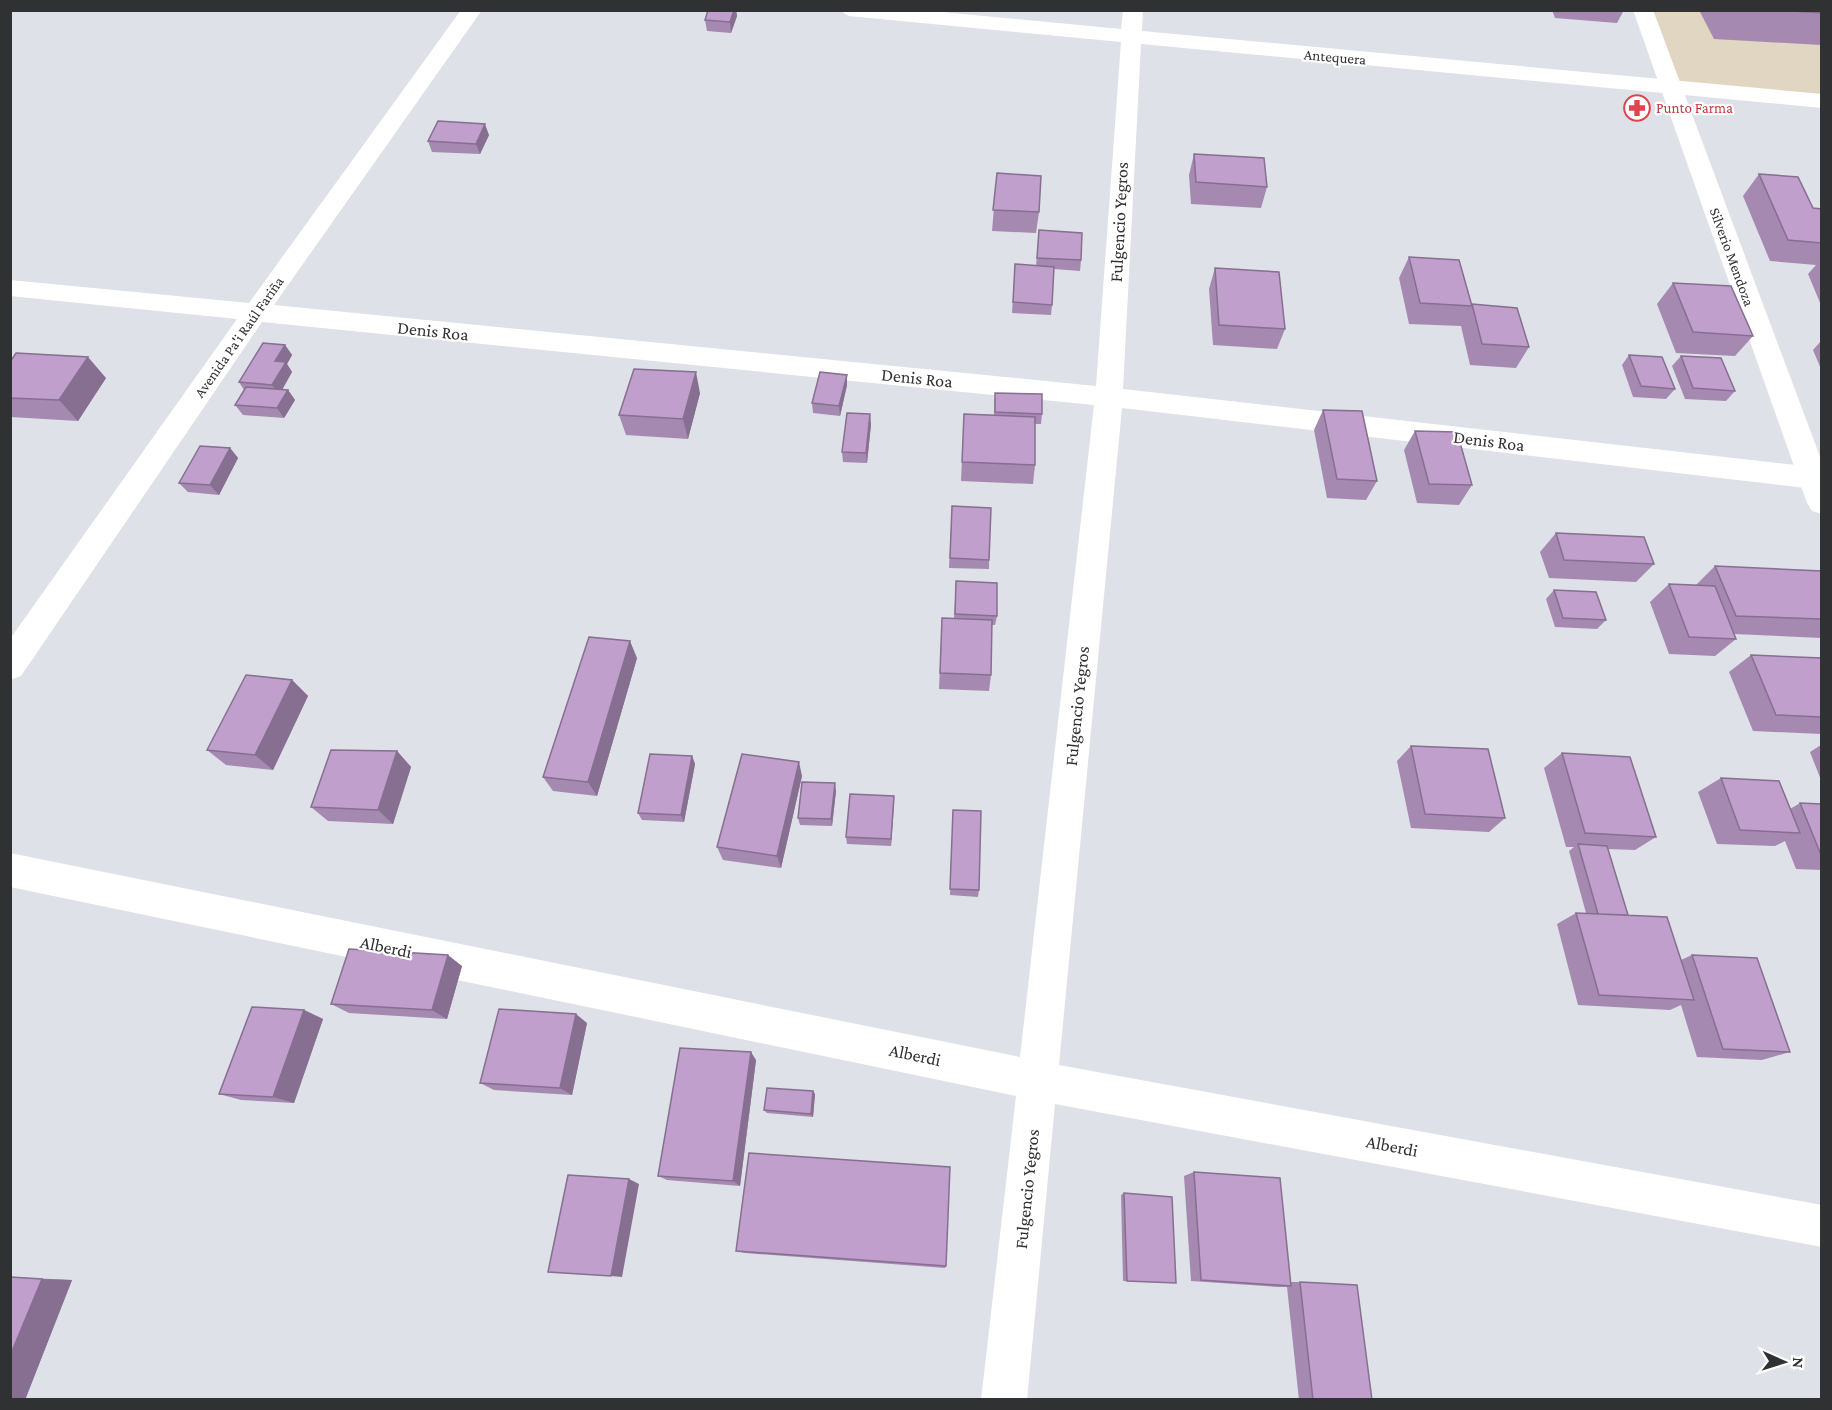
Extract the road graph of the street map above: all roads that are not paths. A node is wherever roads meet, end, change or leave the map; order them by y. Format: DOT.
graph roads {
  1 [pos="472,10"];
  2 [pos="849,10"];
  3 [pos="1643,10"];
  4 [pos="1132,24"];
  5 [pos="1671,87"];
  6 [pos="1821,101"];
  7 [pos="10,288"];
  8 [pos="255,313"];
  9 [pos="1108,397"];
  10 [pos="1818,486"];
  11 [pos="10,666"];
  12 [pos="10,870"];
  13 [pos="1039,1081"];
  14 [pos="1821,1226"];
  15 [pos="1004,1400"];
  1 -- 8 [label="main road, Avenida Pa'i Raúl Fariña"];
  2 -- 4 [label="main road, Antequera"];
  3 -- 5 [label="main road, Silverio Mendoza"];
  4 -- 5 [label="main road, Antequera"];
  4 -- 9 [label="main road, Fulgencio Yegros"];
  5 -- 6 [label="main road, Antequera"];
  5 -- 10 [label="main road, Silverio Mendoza"];
  7 -- 8 [label="main road, Denis Roa"];
  8 -- 9 [label="main road, Denis Roa"];
  8 -- 11 [label="main road, Avenida Pa'i Raúl Fariña"];
  9 -- 10 [label="main road, Denis Roa"];
  9 -- 13 [label="main road, Fulgencio Yegros"];
  12 -- 13 [label="main road, Alberdi"];
  13 -- 14 [label="main road, Alberdi"];
  13 -- 15 [label="main road, Fulgencio Yegros"];
}
